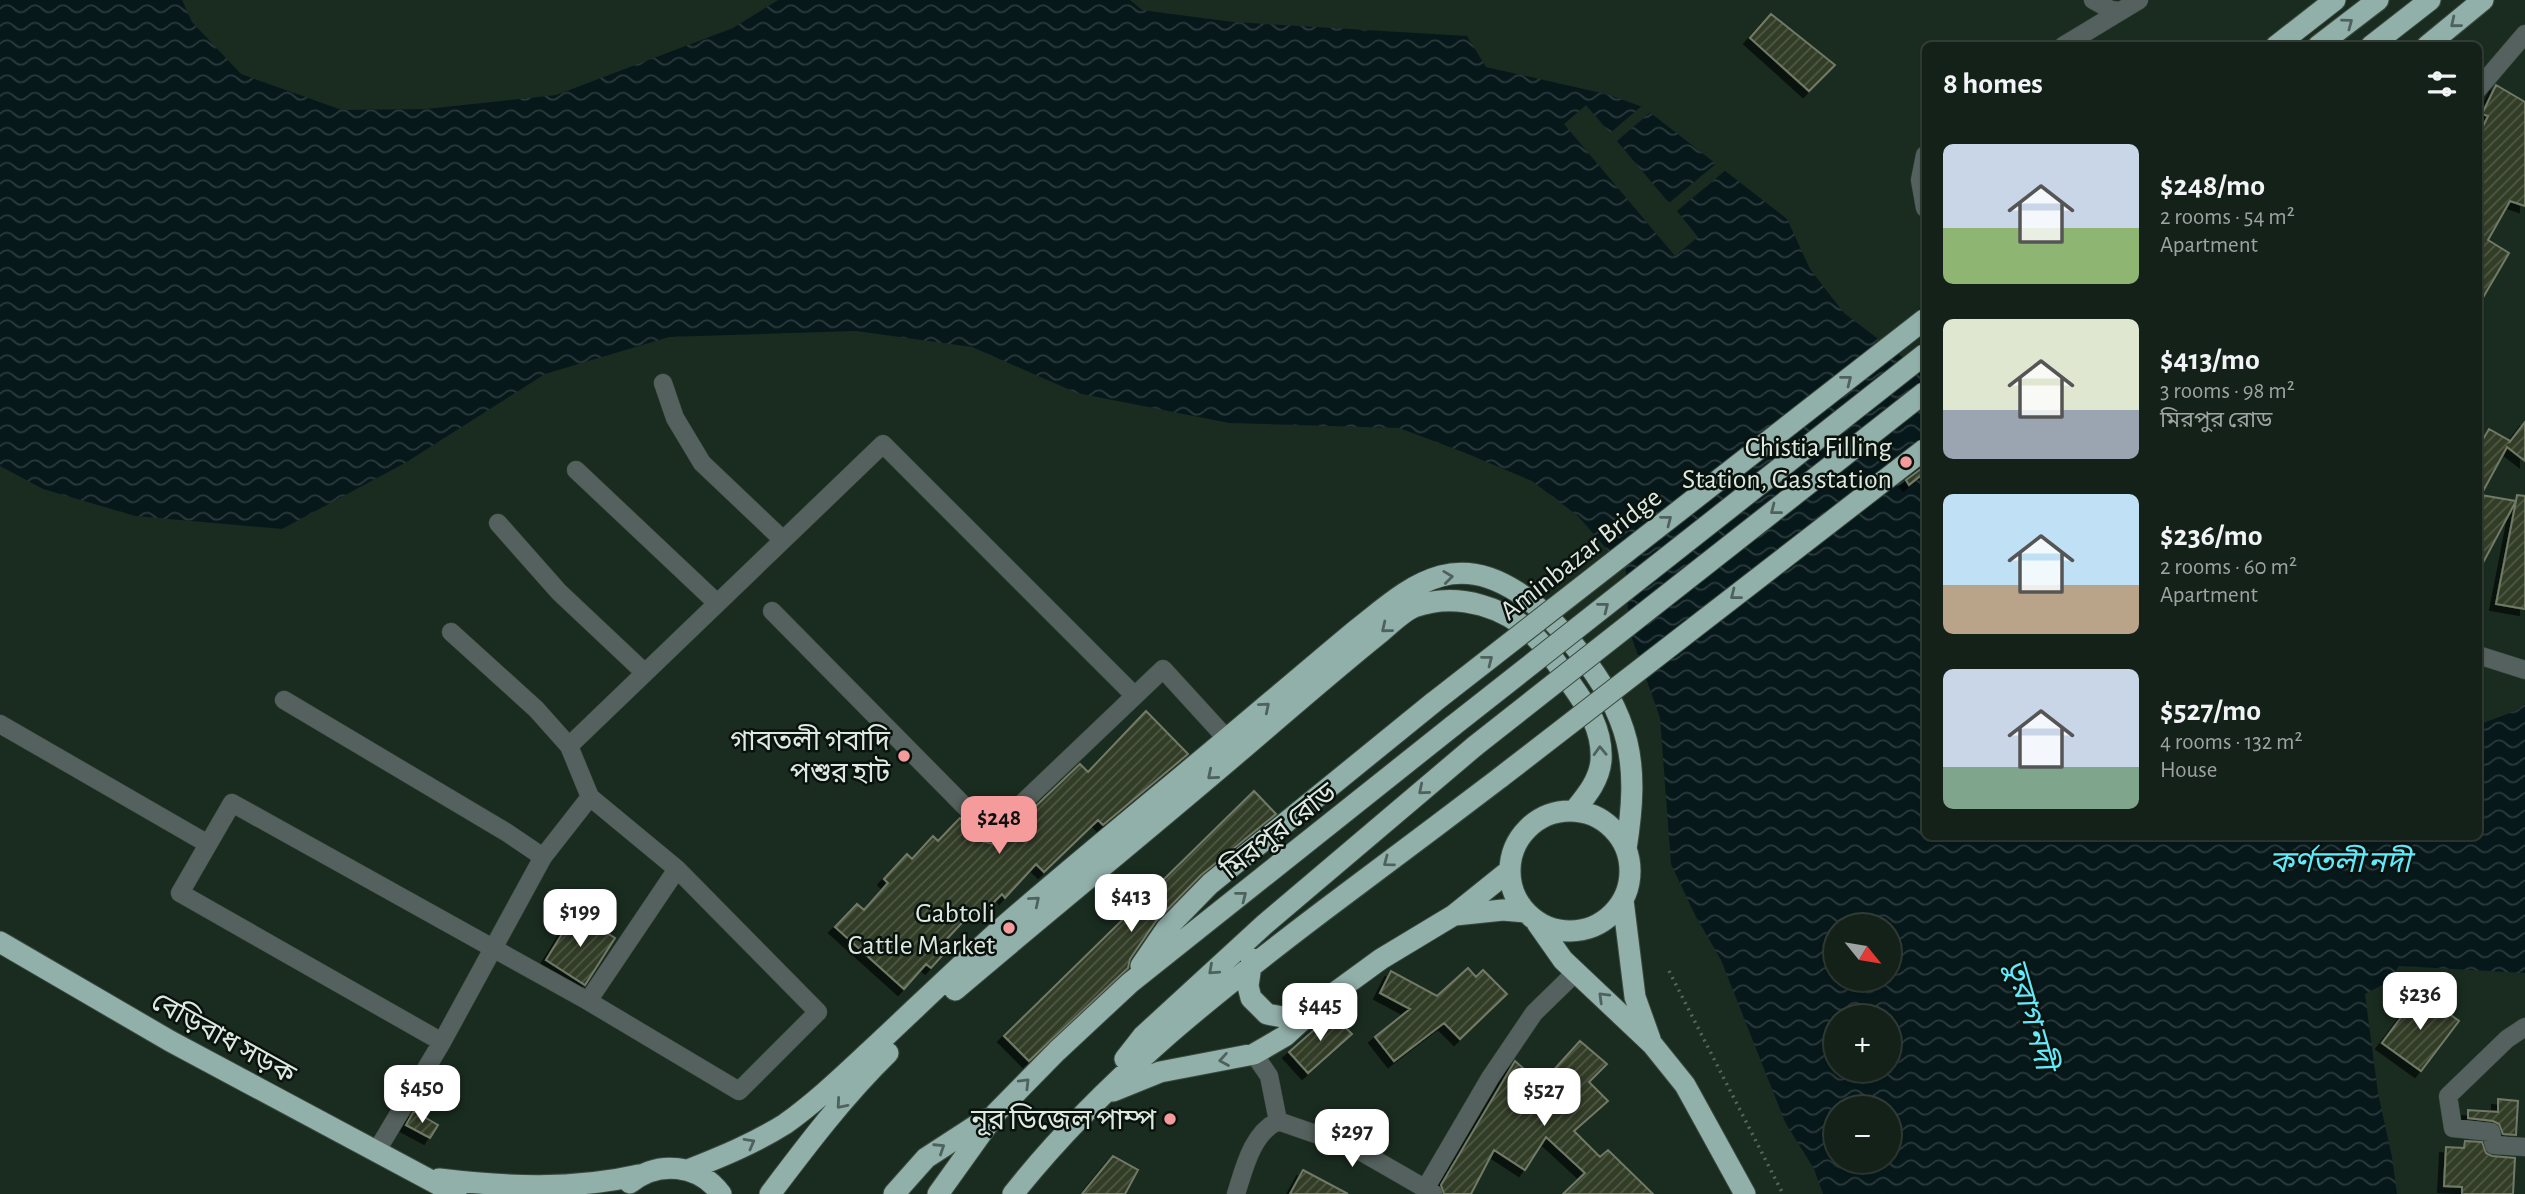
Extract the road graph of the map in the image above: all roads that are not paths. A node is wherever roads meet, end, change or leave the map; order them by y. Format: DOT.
graph roads {
  1 [pos="2093,0"];
  2 [pos="2138,0"];
  3 [pos="2335,0"];
  4 [pos="2378,0"];
  5 [pos="2430,0"];
  6 [pos="2483,0"];
  7 [pos="2120,11"];
  8 [pos="2525,34"];
  9 [pos="2070,42"];
  10 [pos="2281,42"];
  11 [pos="2323,42"];
  12 [pos="2376,42"];
  13 [pos="2432,42"];
  14 [pos="2482,84"];
  15 [pos="1922,170"];
  16 [pos="1922,191"];
  17 [pos="1922,320"];
  18 [pos="1922,356"];
  19 [pos="663,383"];
  20 [pos="1922,394"];
  21 [pos="1922,451"];
  22 [pos="576,470"];
  23 [pos="498,523"];
  24 [pos="783,540"];
  25 [pos="718,603"];
  26 [pos="772,611"];
  27 [pos="451,632"];
  28 [pos="2482,656"];
  29 [pos="2525,670"];
  30 [pos="645,673"];
  31 [pos="1135,696"];
  32 [pos="284,700"];
  33 [pos="0,724"];
  34 [pos="1454,725"];
  35 [pos="1227,739"];
  36 [pos="569,746"];
  37 [pos="590,797"];
  38 [pos="1574,811"];
  39 [pos="208,844"];
  40 [pos="1626,849"];
  41 [pos="543,857"];
  42 [pos="677,869"];
  43 [pos="1510,870"];
  44 [pos="1623,900"];
  45 [pos="1454,915"];
  46 [pos="1531,917"];
  47 [pos="1265,924"];
  48 [pos="0,942"];
  49 [pos="493,948"];
  50 [pos="1250,967"];
  51 [pos="1577,971"];
  52 [pos="1130,983"];
  53 [pos="588,1000"];
  54 [pos="1322,1002"];
  55 [pos="2525,1027"];
  56 [pos="442,1042"];
  57 [pos="1652,1044"];
  58 [pos="1254,1054"];
  59 [pos="1101,1096"];
  60 [pos="996,1113"];
  61 [pos="1279,1121"];
  62 [pos="2525,1147"];
  63 [pos="376,1152"];
  64 [pos="688,1170"];
  65 [pos="639,1175"];
  66 [pos="423,1177"];
  67 [pos="1429,1192"];
  68 [pos="1016,1193"];
  69 [pos="456,1194"];
  70 [pos="619,1194"];
  71 [pos="721,1194"];
  72 [pos="770,1194"];
  73 [pos="894,1194"];
  74 [pos="938,1194"];
  75 [pos="1236,1194"];
  76 [pos="1745,1194"];
  1 -- 7 [label="street"];
  2 -- 7 [label="street"];
  3 -- 10 [label="highway"];
  11 -- 4 [label="highway, one-way"];
  5 -- 12 [label="highway"];
  6 -- 13 [label="highway, one-way"];
  7 -- 9 [label="street"];
  8 -- 14 [label="street"];
  15 -- 16 [label="street"];
  52 -- 17 [label="highway, Aminbazar Bridge, one-way, bridge"];
  34 -- 18 [label="highway, Aminbazar Bridge, one-way, bridge"];
  19 -- 24 [label="street"];
  20 -- 47 [label="highway, one-way, bridge"];
  21 -- 50 [label="highway, one-way, bridge"];
  22 -- 25 [label="street"];
  23 -- 30 [label="street"];
  24 -- 25 [label="street"];
  24 -- 31 [label="street"];
  25 -- 30 [label="street"];
  26 -- 31 [label="street"];
  27 -- 36 [label="street"];
  28 -- 29 [label="street"];
  30 -- 36 [label="street"];
  31 -- 35 [label="street"];
  32 -- 41 [label="street"];
  33 -- 39 [label="street"];
  52 -- 34 [label="highway, মিরপুর রোড, one-way"];
  35 -- 40 [label="highway, one-way"];
  64 -- 35 [label="highway, one-way"];
  36 -- 37 [label="street"];
  37 -- 41 [label="street"];
  37 -- 42 [label="street"];
  38 -- 40 [label="highway"];
  38 -- 43 [label="highway"];
  38 -- 72 [label="highway, one-way"];
  39 -- 49 [label="street"];
  39 -- 56 [label="street"];
  40 -- 44 [label="highway"];
  41 -- 49 [label="street"];
  42 -- 53 [label="street"];
  42 -- 53 [label="street"];
  43 -- 45 [label="highway"];
  43 -- 46 [label="highway"];
  44 -- 46 [label="highway"];
  44 -- 57 [label="highway"];
  45 -- 46 [label="highway"];
  45 -- 54 [label="highway"];
  46 -- 51 [label="highway"];
  47 -- 50 [label="highway"];
  47 -- 59 [label="highway, one-way"];
  48 -- 63 [label="highway, বেড়িবাধ সড়ক"];
  49 -- 53 [label="street"];
  49 -- 56 [label="street"];
  50 -- 54 [label="highway"];
  50 -- 59 [label="highway"];
  57 -- 51 [label="highway, one-way"];
  51 -- 67 [label="street"];
  60 -- 52 [label="highway, মিরপুর রোড, one-way"];
  54 -- 58 [label="highway"];
  55 -- 62 [label="street"];
  56 -- 63 [label="street"];
  57 -- 76 [label="highway"];
  58 -- 59 [label="highway, one-way"];
  58 -- 61 [label="street"];
  59 -- 68 [label="highway"];
  73 -- 60 [label="highway, one-way"];
  60 -- 74 [label="highway, মিরপুর রোড"];
  61 -- 67 [label="street"];
  61 -- 75 [label="street"];
  63 -- 66 [label="highway, বেড়িবাধ সড়ক"];
  64 -- 65 [label="highway, বেড়িবাধ সড়ক"];
  64 -- 71 [label="highway"];
  65 -- 66 [label="highway, বেড়িবাধ সড়ক"];
  65 -- 70 [label="highway"];
  66 -- 69 [label="highway, বেড়িবাধ সড়ক"];
}
